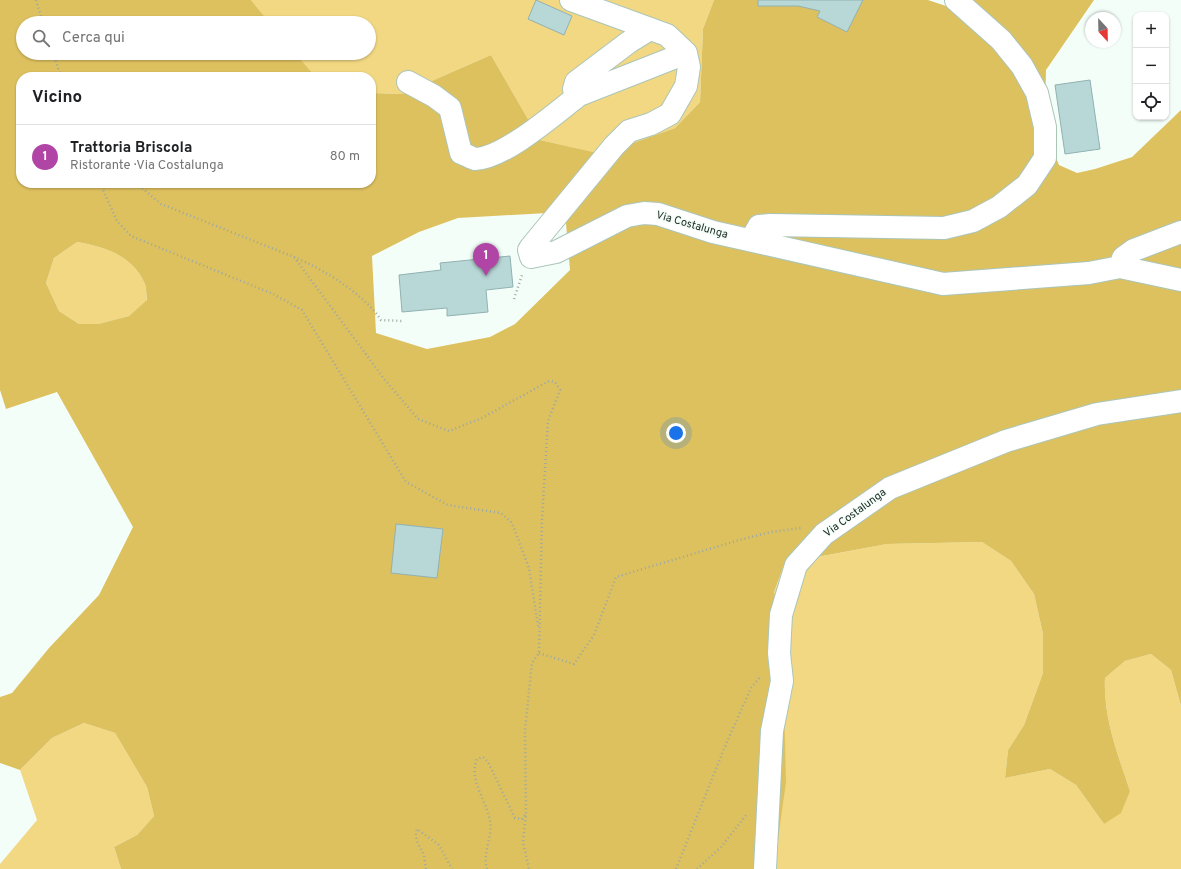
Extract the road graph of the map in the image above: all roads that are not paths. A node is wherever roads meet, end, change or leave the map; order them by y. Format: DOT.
graph roads {
  1 [pos="571,0"];
  2 [pos="956,0"];
  3 [pos="650,29"];
  4 [pos="686,54"];
  5 [pos="408,82"];
  6 [pos="579,95"];
  7 [pos="1181,232"];
  8 [pos="761,242"];
  9 [pos="1120,267"];
  10 [pos="1181,280"];
  11 [pos="1178,404"];
  12 [pos="765,869"];
  1 -- 3 [label="street"];
  2 -- 8 [label="street"];
  3 -- 4 [label="street"];
  3 -- 6 [label="street"];
  4 -- 6 [label="street"];
  4 -- 8 [label="street, Via Costalunga"];
  5 -- 6 [label="street"];
  7 -- 9 [label="street"];
  8 -- 9 [label="street, Via Costalunga"];
  9 -- 10 [label="street, Via Costalunga"];
  11 -- 12 [label="street, Via Costalunga"];
}
